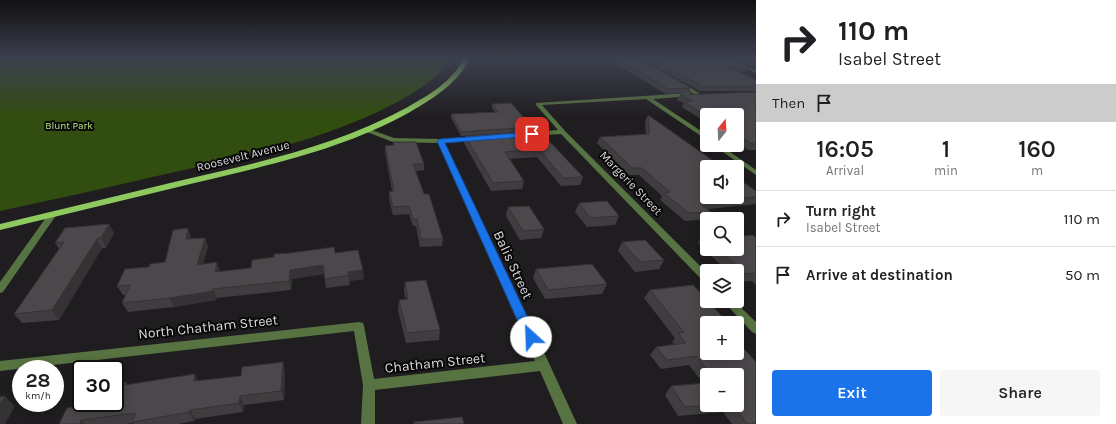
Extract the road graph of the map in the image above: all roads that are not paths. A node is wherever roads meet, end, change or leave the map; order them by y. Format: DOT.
graph roads {
  1 [pos="454,78"];
  2 [pos="679,83"];
  3 [pos="706,94"];
  4 [pos="699,95"];
  5 [pos="648,98"];
  6 [pos="366,130"];
  7 [pos="563,132"];
  8 [pos="700,133"];
  9 [pos="525,135"];
  10 [pos="479,138"];
  11 [pos="440,141"];
  12 [pos="726,152"];
  13 [pos="756,173"];
  14 [pos="53,214"];
  15 [pos="0,227"];
  16 [pos="700,272"];
  17 [pos="0,289"];
  18 [pos="735,308"];
  19 [pos="756,329"];
  20 [pos="544,365"];
  21 [pos="0,366"];
  22 [pos="369,385"];
  23 [pos="368,424"];
  24 [pos="570,424"];
  1 -- 6 [label="main road, Roosevelt Avenue"];
  2 -- 4 [label="street"];
  3 -- 4 [label="street"];
  4 -- 5 [label="street"];
  5 -- 7 [label="street, Margerie Street"];
  5 -- 8 [label="street"];
  6 -- 11 [label="street"];
  6 -- 14 [label="main road, Roosevelt Avenue"];
  7 -- 9 [label="street"];
  7 -- 16 [label="street, Margerie Street"];
  10 -- 11 [label="street"];
  11 -- 20 [label="street, Balis Street"];
  12 -- 13 [label="street"];
  14 -- 15 [label="main road, Roosevelt Avenue"];
  14 -- 17 [label="street"];
  18 -- 19 [label="street"];
  20 -- 22 [label="street, Chatham Street"];
  20 -- 24 [label="street, Balis Street"];
  21 -- 22 [label="street, North Chatham Street"];
  22 -- 23 [label="street"];
}
